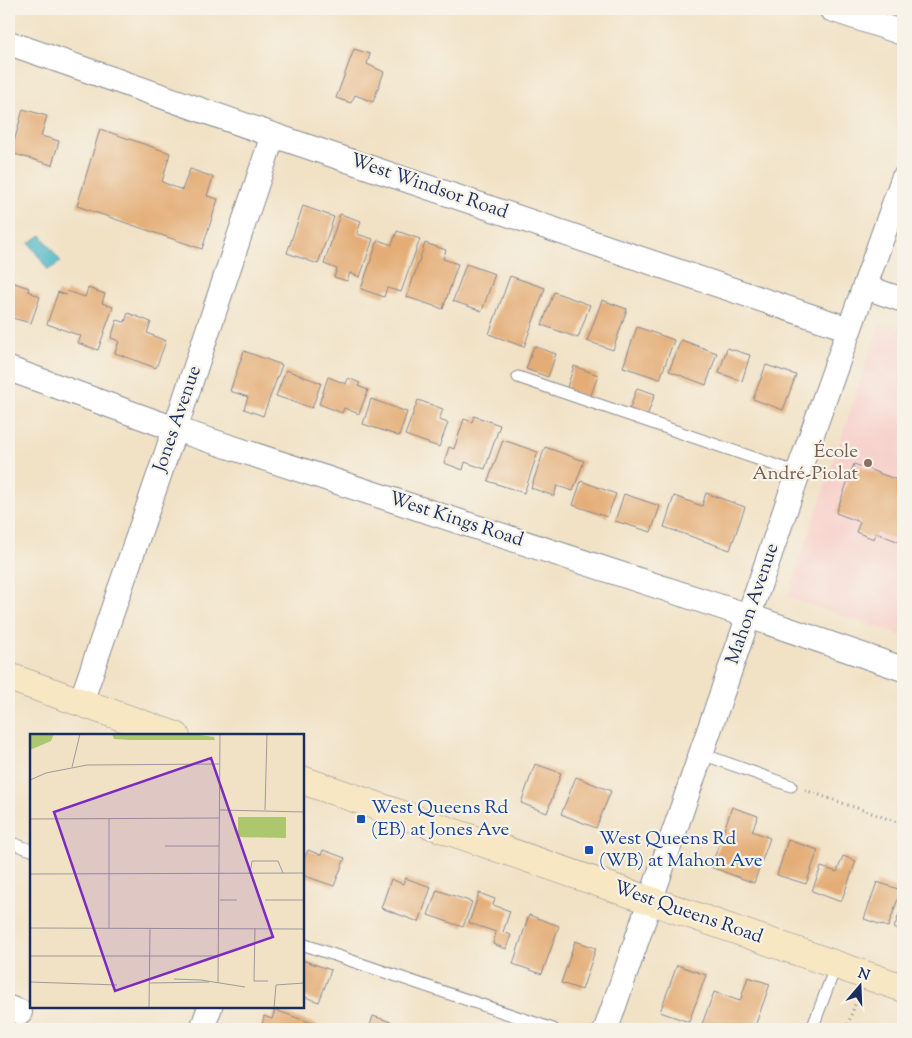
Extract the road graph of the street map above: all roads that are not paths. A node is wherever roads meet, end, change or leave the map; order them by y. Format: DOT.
graph roads {
  1 [pos="831,9"];
  2 [pos="903,32"];
  3 [pos="9,43"];
  4 [pos="273,135"];
  5 [pos="903,179"];
  6 [pos="865,287"];
  7 [pos="903,300"];
  8 [pos="849,329"];
  9 [pos="9,369"];
  10 [pos="518,377"];
  11 [pos="175,429"];
  12 [pos="798,473"];
  13 [pos="749,616"];
  14 [pos="903,669"];
  15 [pos="9,677"];
  16 [pos="81,702"];
  17 [pos="170,734"];
  18 [pos="702,754"];
  19 [pos="304,781"];
  20 [pos="791,786"];
  21 [pos="9,842"];
  22 [pos="30,850"];
  23 [pos="651,900"];
  24 [pos="304,945"];
  25 [pos="836,964"];
  26 [pos="903,988"];
  27 [pos="210,1008"];
  28 [pos="202,1029"];
  29 [pos="553,1029"];
  30 [pos="606,1029"];
  31 [pos="812,1029"];
  1 -- 2 [label="street"];
  3 -- 4 [label="street, West Windsor Road"];
  4 -- 8 [label="street, West Windsor Road"];
  4 -- 11 [label="street, Jones Avenue"];
  5 -- 6 [label="street, Mahon Avenue"];
  6 -- 7 [label="street"];
  6 -- 8 [label="street, Mahon Avenue"];
  8 -- 12 [label="street, Mahon Avenue"];
  9 -- 11 [label="street, West Kings Road"];
  10 -- 12 [label="lane"];
  11 -- 13 [label="street, West Kings Road"];
  11 -- 16 [label="street, Jones Avenue"];
  12 -- 13 [label="street, Mahon Avenue"];
  13 -- 14 [label="street, West Kings Road"];
  13 -- 18 [label="street, Mahon Avenue"];
  15 -- 16 [label="main road"];
  16 -- 17 [label="main road"];
  18 -- 20 [label="lane"];
  18 -- 23 [label="street, Mahon Avenue"];
  19 -- 23 [label="main road, West Queens Road"];
  21 -- 22 [label="lane"];
  23 -- 25 [label="main road, West Queens Road"];
  23 -- 30 [label="street, Mahon Avenue"];
  24 -- 29 [label="lane"];
  25 -- 26 [label="main road, West Queens Road"];
  25 -- 31 [label="lane"];
  27 -- 28 [label="street"];
}
